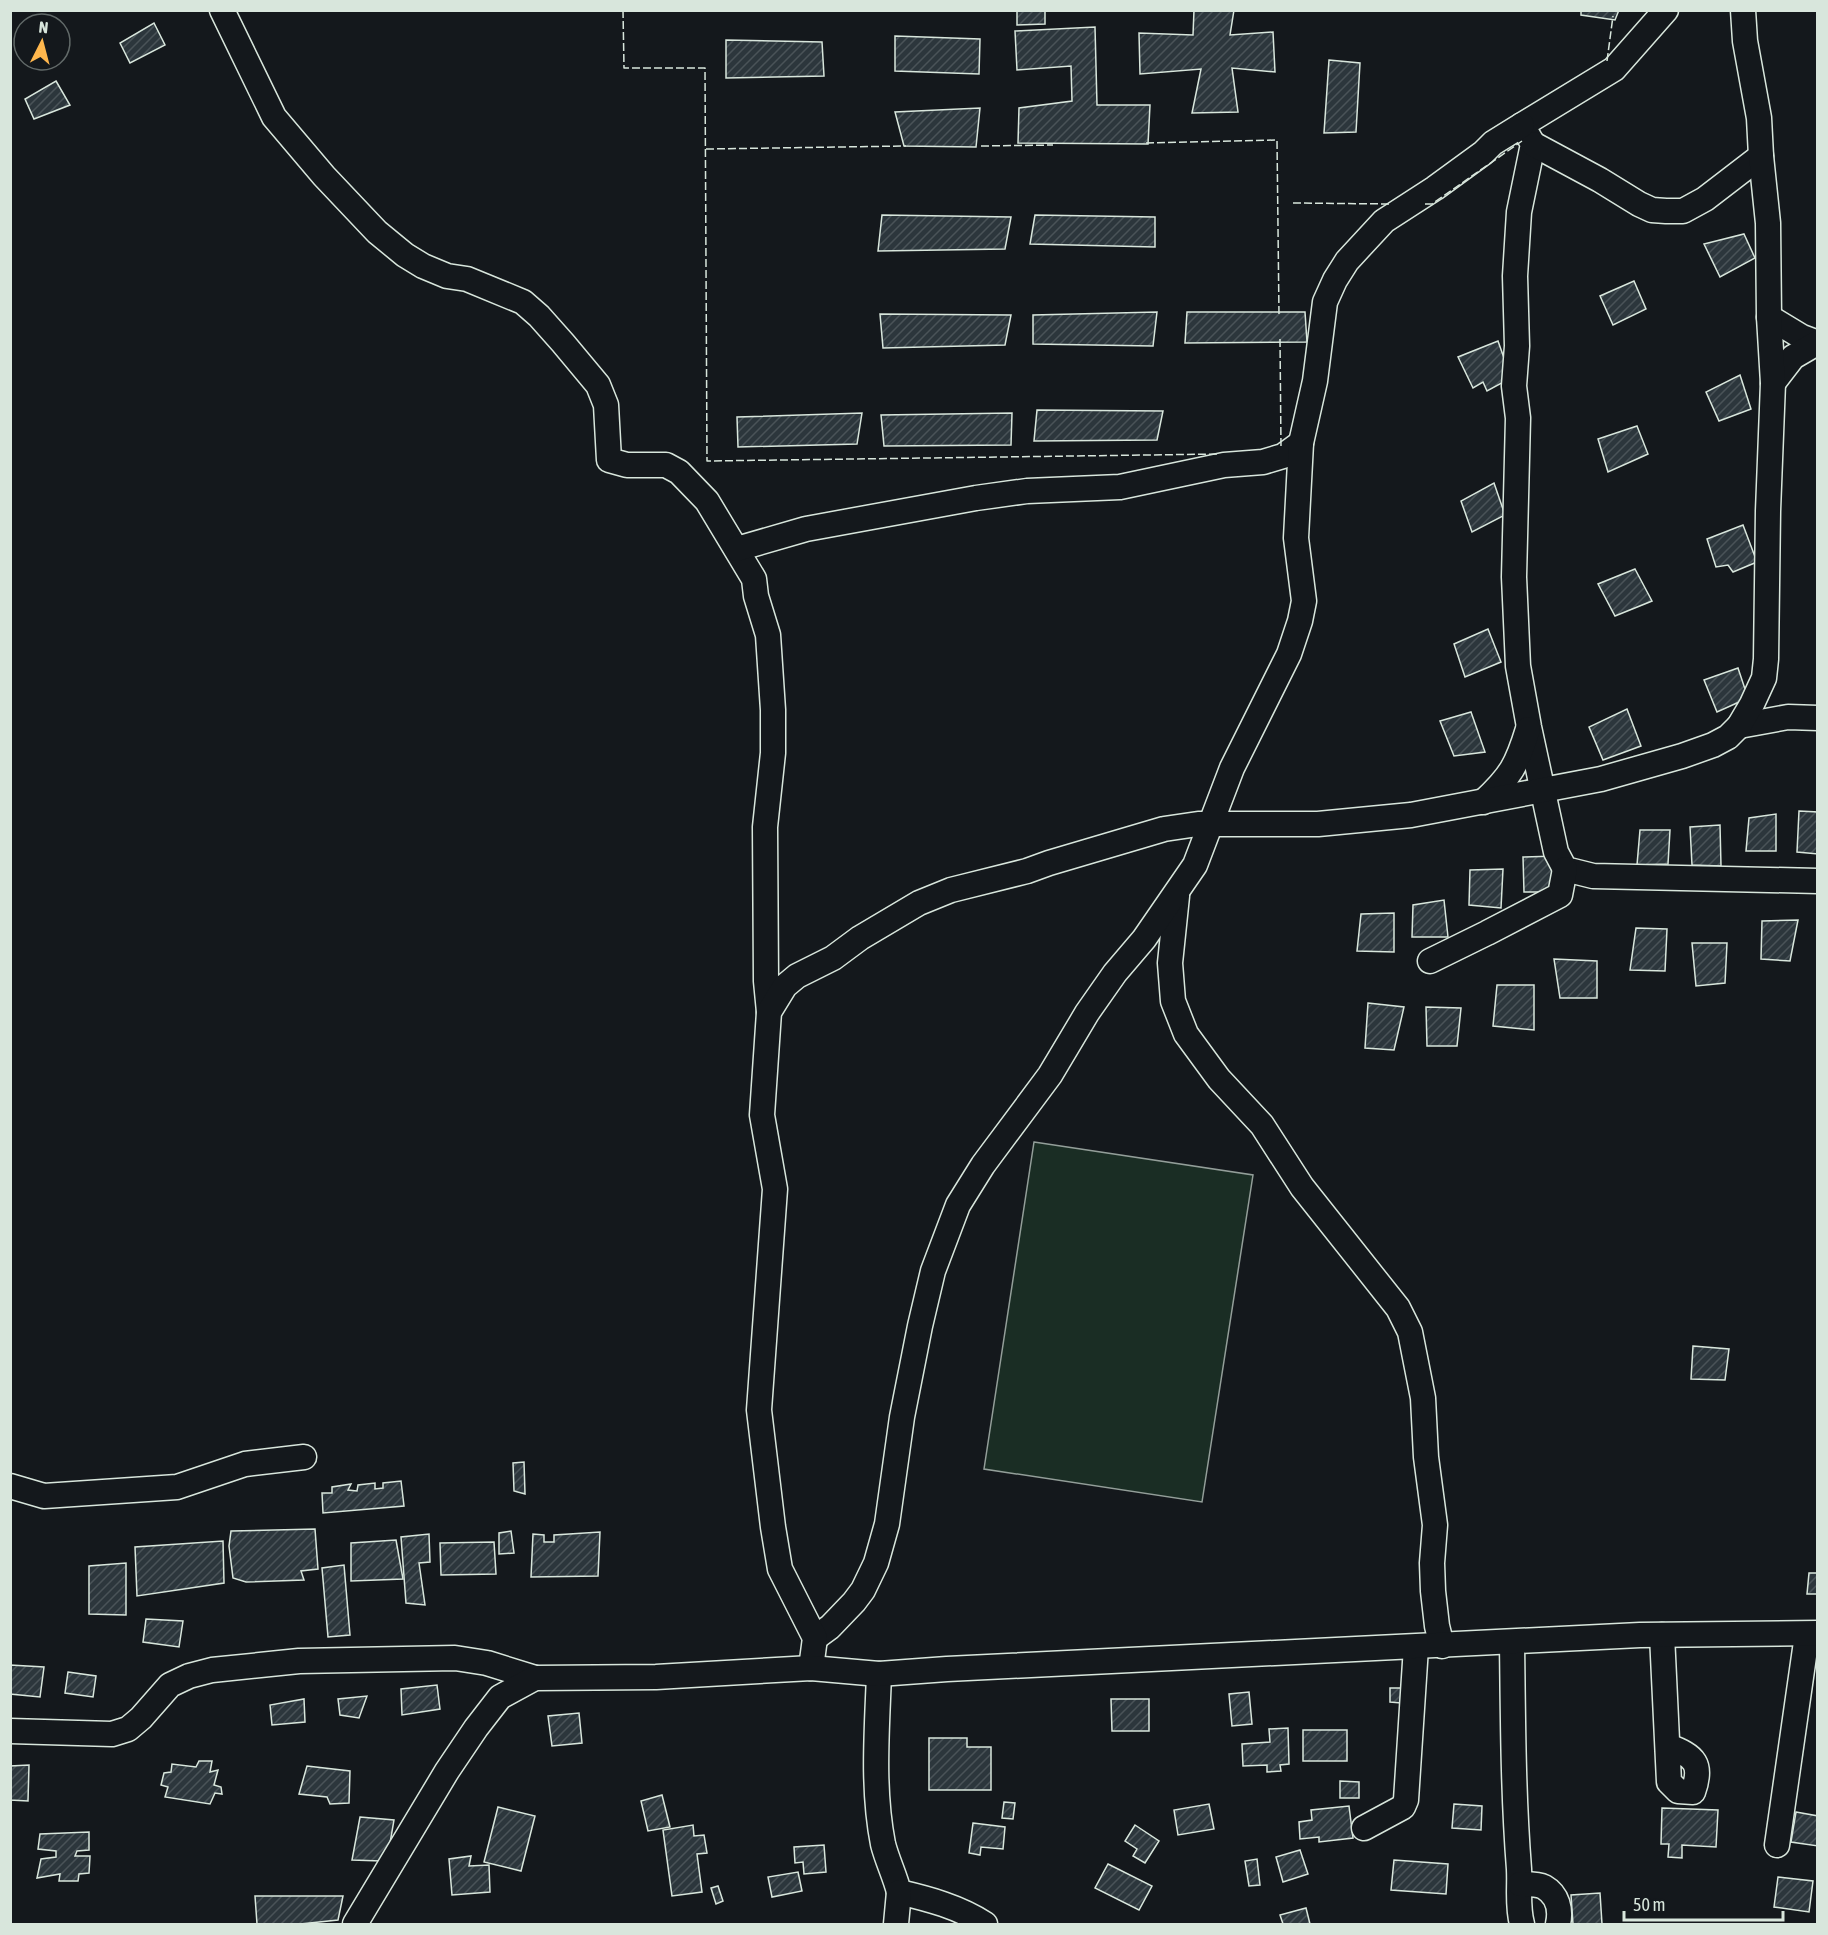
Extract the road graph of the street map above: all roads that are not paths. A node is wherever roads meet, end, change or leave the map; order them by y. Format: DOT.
graph roads {
  1 [pos="222,10"];
  2 [pos="1666,10"];
  3 [pos="1743,10"];
  4 [pos="1528,135"];
  5 [pos="1761,156"];
  6 [pos="1769,317"];
  7 [pos="1817,343"];
  8 [pos="1773,383"];
  9 [pos="1300,443"];
  10 [pos="737,549"];
  11 [pos="1764,678"];
  12 [pos="1788,717"];
  13 [pos="1818,718"];
  14 [pos="1739,726"];
  15 [pos="1529,727"];
  16 [pos="1542,790"];
  17 [pos="1483,802"];
  18 [pos="1209,825"];
  19 [pos="1565,869"];
  20 [pos="1818,881"];
  21 [pos="1177,893"];
  22 [pos="1430,960"];
  23 [pos="770,1012"];
  24 [pos="304,1457"];
  25 [pos="10,1486"];
  26 [pos="1812,1634"];
  27 [pos="1662,1635"];
  28 [pos="815,1638"];
  29 [pos="1512,1642"];
  30 [pos="1442,1646"];
  31 [pos="1416,1647"];
  32 [pos="812,1668"];
  33 [pos="879,1674"];
  34 [pos="535,1678"];
  35 [pos="10,1731"];
  36 [pos="1668,1746"];
  37 [pos="1364,1828"];
  38 [pos="1777,1845"];
  39 [pos="1520,1884"];
  40 [pos="899,1892"];
  41 [pos="355,1924"];
  42 [pos="896,1924"];
  43 [pos="985,1924"];
  44 [pos="1522,1924"];
  45 [pos="1557,1924"];
  1 -- 10 [label="street"];
  2 -- 4 [label="street"];
  3 -- 5 [label="street"];
  4 -- 5 [label="street"];
  4 -- 9 [label="street"];
  4 -- 15 [label="street"];
  5 -- 6 [label="street"];
  6 -- 7 [label="street"];
  6 -- 8 [label="street"];
  7 -- 8 [label="street"];
  8 -- 11 [label="street"];
  9 -- 10 [label="street"];
  9 -- 18 [label="street"];
  10 -- 23 [label="street"];
  11 -- 12 [label="street"];
  11 -- 14 [label="street"];
  12 -- 13 [label="street"];
  12 -- 14 [label="street"];
  14 -- 16 [label="street"];
  15 -- 16 [label="street"];
  15 -- 17 [label="street"];
  16 -- 17 [label="street"];
  16 -- 19 [label="street"];
  17 -- 18 [label="street"];
  18 -- 21 [label="street"];
  18 -- 23 [label="street"];
  19 -- 20 [label="street"];
  19 -- 22 [label="street"];
  21 -- 28 [label="street"];
  21 -- 30 [label="street"];
  23 -- 28 [label="street"];
  24 -- 25 [label="street"];
  26 -- 27 [label="street"];
  26 -- 38 [label="street"];
  27 -- 29 [label="street"];
  27 -- 36 [label="street"];
  28 -- 32 [label="street"];
  29 -- 30 [label="street"];
  29 -- 39 [label="street"];
  30 -- 31 [label="street"];
  31 -- 33 [label="street"];
  31 -- 37 [label="street"];
  32 -- 33 [label="street"];
  32 -- 34 [label="street"];
  33 -- 40 [label="street"];
  34 -- 35 [label="street"];
  34 -- 41 [label="street"];
  39 -- 44 [label="street"];
  39 -- 45 [label="street"];
  40 -- 42 [label="street"];
  40 -- 43 [label="street"];
}
